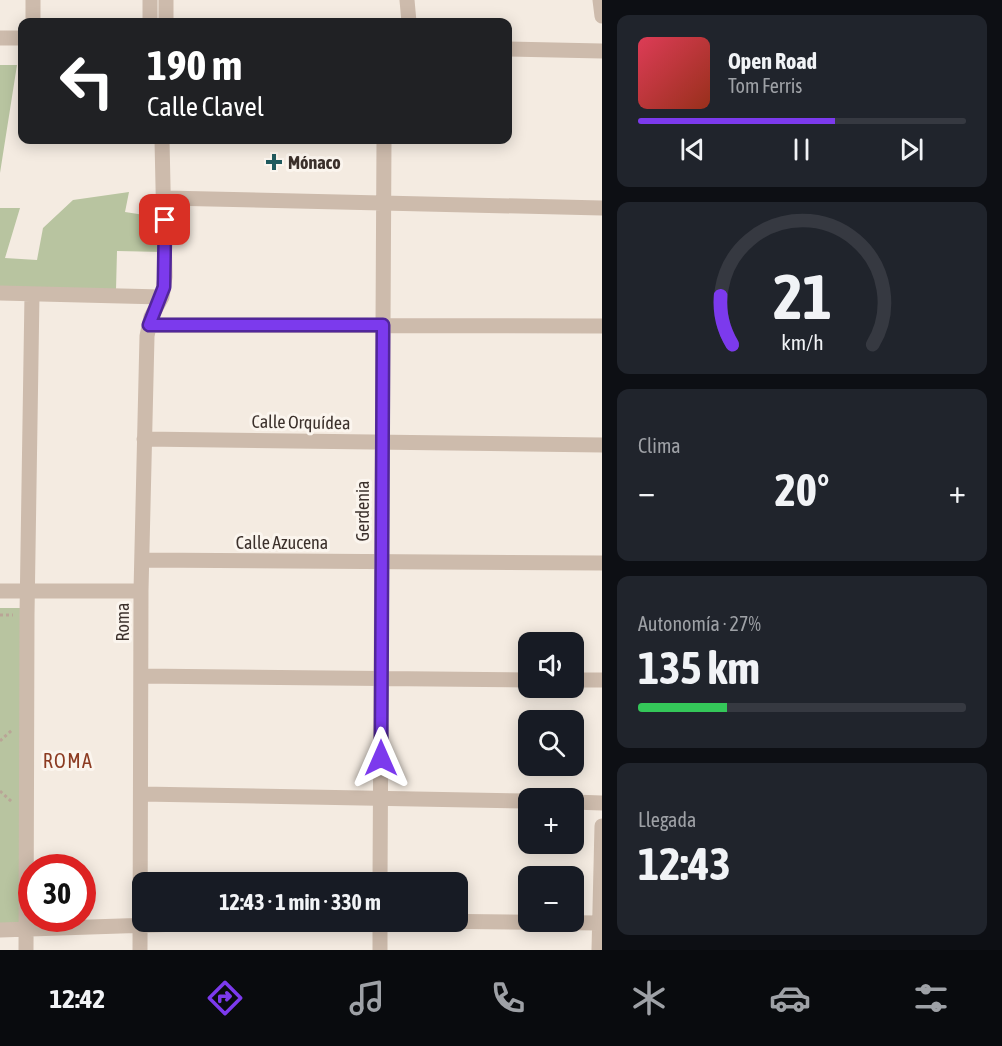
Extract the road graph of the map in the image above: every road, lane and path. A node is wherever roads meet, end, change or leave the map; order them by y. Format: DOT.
graph roads {
  1 [pos="33,0"];
  2 [pos="150,0"];
  3 [pos="166,0"];
  4 [pos="407,0"];
  5 [pos="600,0"];
  6 [pos="602,16"];
  7 [pos="33,18"];
  8 [pos="150,18"];
  9 [pos="166,18"];
  10 [pos="409,18"];
  11 [pos="0,38"];
  12 [pos="18,39"];
  13 [pos="512,49"];
  14 [pos="602,51"];
  15 [pos="162,144"];
  16 [pos="384,144"];
  17 [pos="165,198"];
  18 [pos="383,203"];
  19 [pos="602,208"];
  20 [pos="0,293"];
  21 [pos="32,294"];
  22 [pos="162,297"];
  23 [pos="149,325"];
  24 [pos="383,325"];
  25 [pos="602,326"];
  26 [pos="144,439"];
  27 [pos="382,442"];
  28 [pos="602,445"];
  29 [pos="142,561"];
  30 [pos="381,562"];
  31 [pos="602,563"];
  32 [pos="0,591"];
  33 [pos="27,591"];
  34 [pos="141,591"];
  35 [pos="0,615"];
  36 [pos="18,615"];
  37 [pos="141,676"];
  38 [pos="381,678"];
  39 [pos="518,680"];
  40 [pos="584,680"];
  41 [pos="602,680"];
  42 [pos="17,725"];
  43 [pos="0,741"];
  44 [pos="0,791"];
  45 [pos="141,794"];
  46 [pos="380,798"];
  47 [pos="518,801"];
  48 [pos="584,802"];
  49 [pos="602,803"];
  50 [pos="16,805"];
  51 [pos="602,826"];
  52 [pos="27,854"];
  53 [pos="140,872"];
  54 [pos="380,872"];
  55 [pos="468,922"];
  56 [pos="599,923"];
  57 [pos="132,927"];
  58 [pos="96,928"];
  59 [pos="18,929"];
  60 [pos="0,930"];
  61 [pos="27,932"];
  62 [pos="140,932"];
  63 [pos="380,932"];
  64 [pos="26,950"];
  65 [pos="140,950"];
  66 [pos="380,950"];
  67 [pos="598,950"];
  1 -- 7 [label="street"];
  2 -- 8 [label="street"];
  3 -- 9 [label="street"];
  4 -- 10 [label="street"];
  5 -- 6 [label="street"];
  11 -- 12 [label="street"];
  13 -- 14 [label="street"];
  15 -- 17 [label="street, Roma"];
  16 -- 18 [label="street, Gerdenia"];
  17 -- 18 [label="street"];
  17 -- 22 [label="street, Roma"];
  18 -- 19 [label="street"];
  18 -- 24 [label="street, Gerdenia"];
  20 -- 21 [label="street"];
  21 -- 22 [label="street"];
  21 -- 33 [label="street"];
  22 -- 23 [label="street, Roma"];
  23 -- 24 [label="street"];
  23 -- 26 [label="street, Roma"];
  24 -- 25 [label="street"];
  24 -- 27 [label="street, Gerdenia"];
  26 -- 27 [label="street, Calle Orquídea"];
  26 -- 29 [label="street, Roma"];
  27 -- 28 [label="street, Calle Orquídea"];
  27 -- 30 [label="street, Gerdenia"];
  29 -- 30 [label="street, Calle Azucena"];
  29 -- 34 [label="street, Roma"];
  30 -- 31 [label="street, Calle Azucena"];
  30 -- 38 [label="street, Gerdenia"];
  32 -- 33 [label="street"];
  33 -- 34 [label="street"];
  33 -- 52 [label="street"];
  34 -- 37 [label="street, Roma"];
  35 -- 36 [label="path"];
  37 -- 38 [label="street"];
  37 -- 45 [label="street, Roma"];
  38 -- 39 [label="street"];
  38 -- 46 [label="street, Gerdenia"];
  40 -- 41 [label="street"];
  42 -- 43 [label="path"];
  44 -- 50 [label="path"];
  45 -- 46 [label="street"];
  45 -- 53 [label="street, Roma"];
  46 -- 47 [label="street"];
  46 -- 54 [label="street, Gerdenia"];
  48 -- 49 [label="street"];
  51 -- 56 [label="street"];
  55 -- 56 [label="street"];
  56 -- 67 [label="street"];
  57 -- 58 [label="street"];
  59 -- 60 [label="street"];
  61 -- 64 [label="street"];
  62 -- 65 [label="street, Roma"];
  63 -- 66 [label="street"];
}
